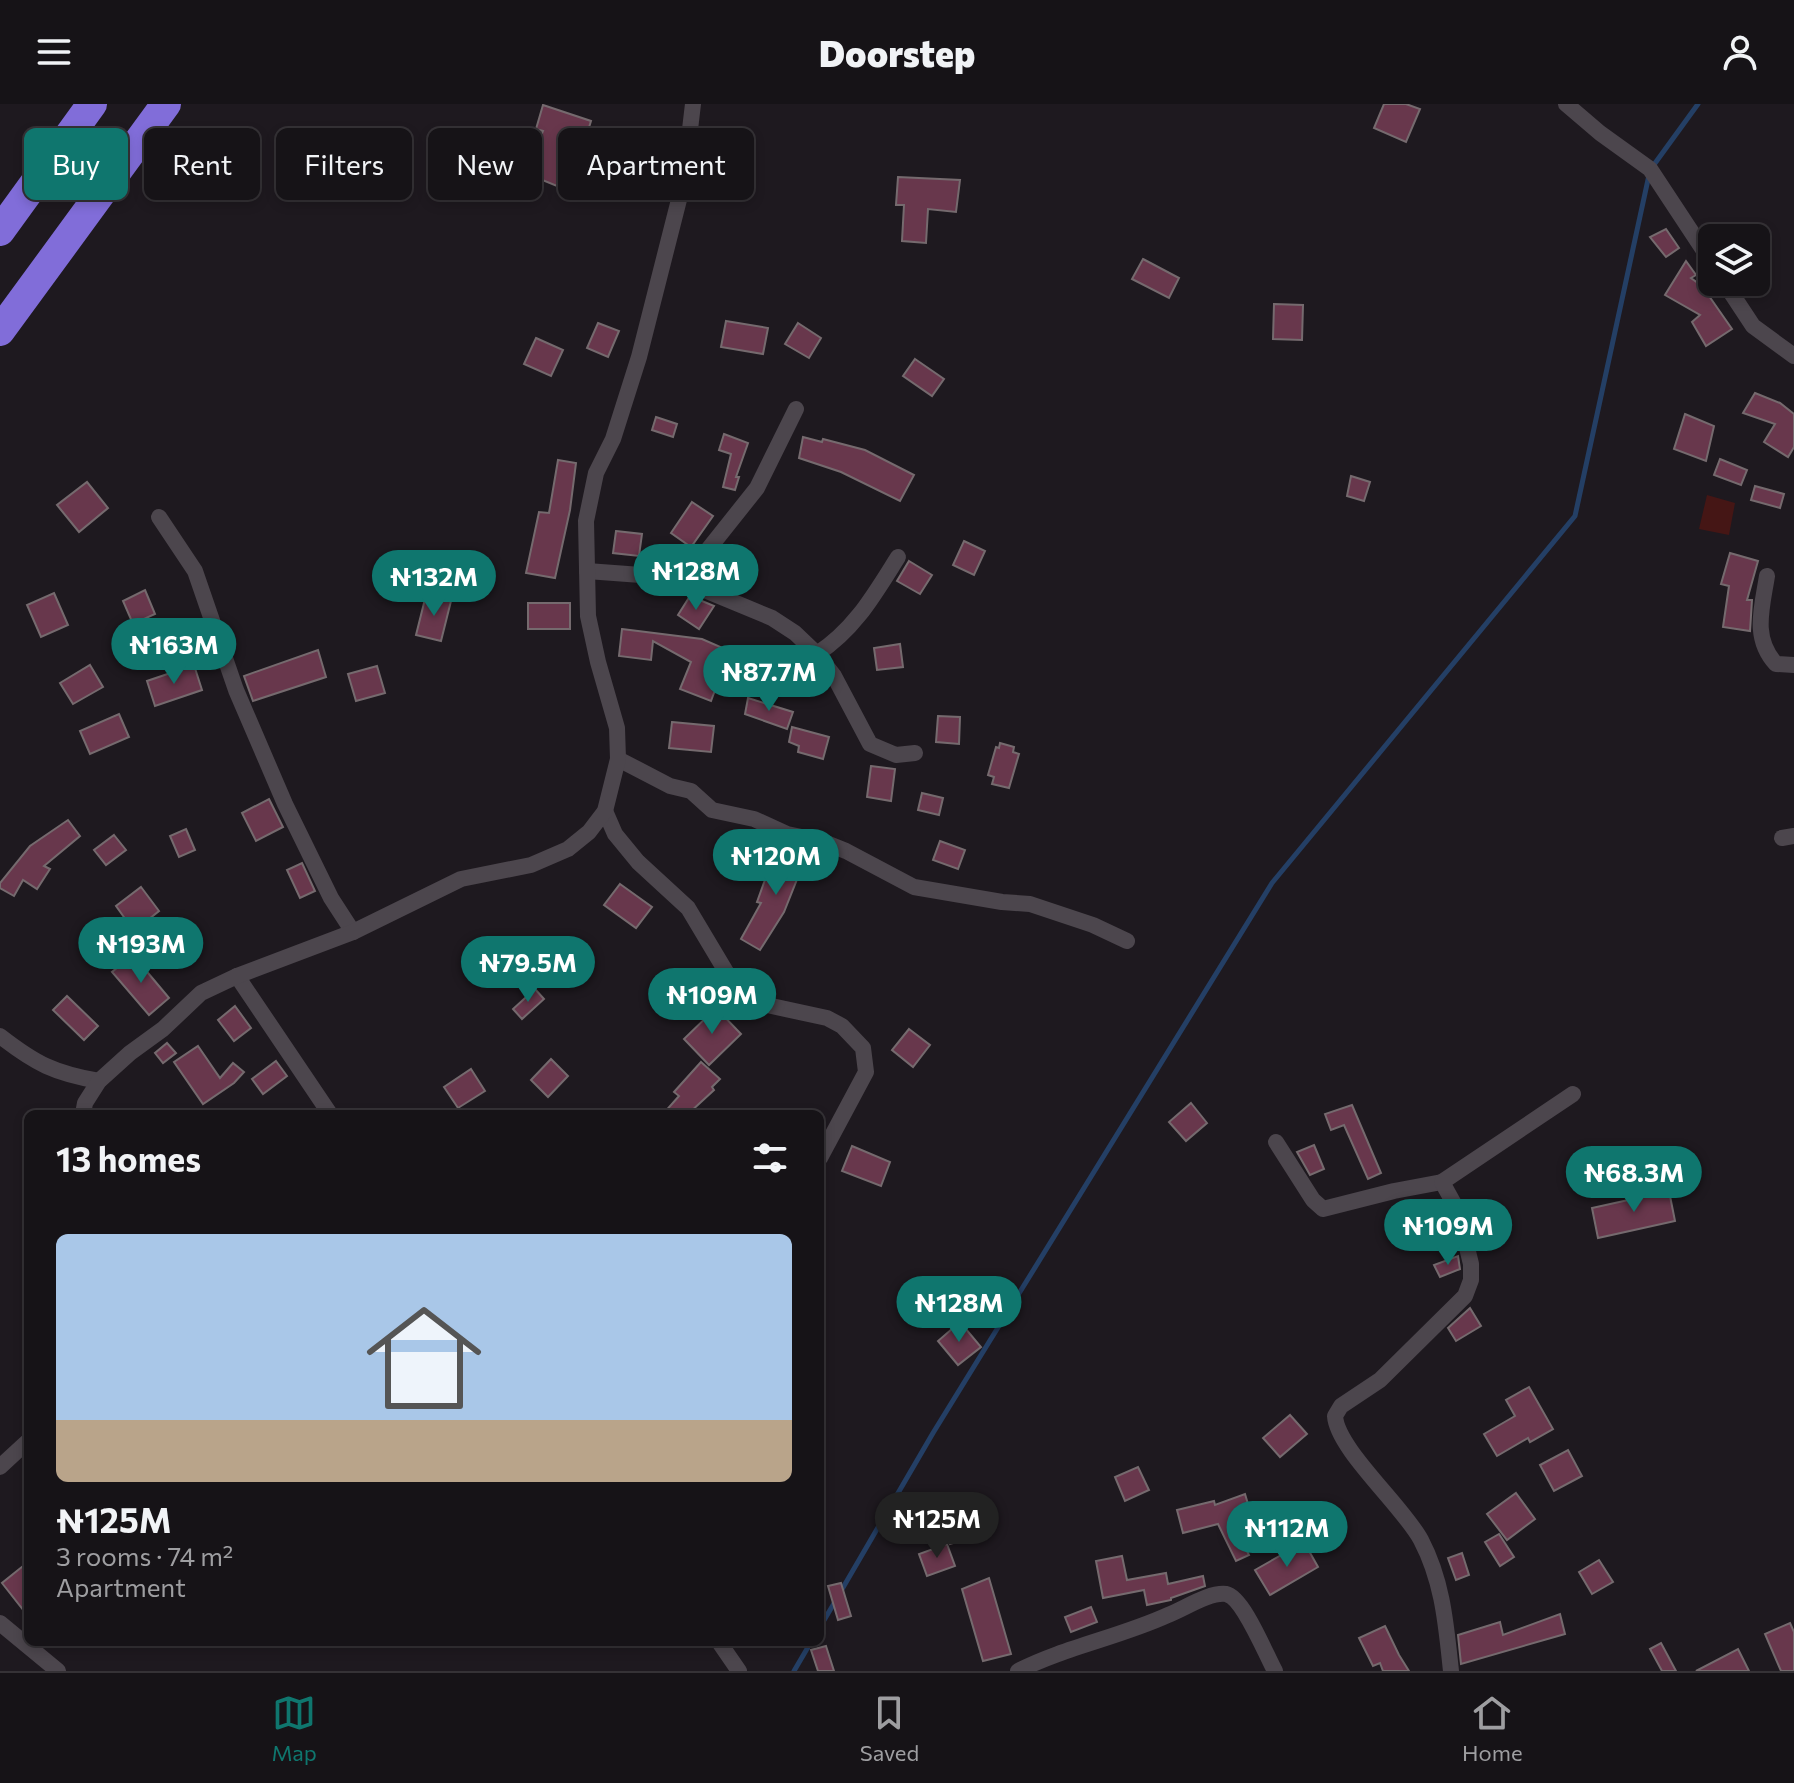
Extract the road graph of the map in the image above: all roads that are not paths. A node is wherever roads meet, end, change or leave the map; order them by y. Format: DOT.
graph roads {
  1 [pos="92,104"];
  2 [pos="166,104"];
  3 [pos="693,104"];
  4 [pos="1566,104"];
  5 [pos="0,231"];
  6 [pos="1698,242"];
  7 [pos="1733,296"];
  8 [pos="0,331"];
  9 [pos="1794,356"];
  10 [pos="796,409"];
  11 [pos="159,517"];
  12 [pos="898,557"];
  13 [pos="587,571"];
  14 [pos="1767,576"];
  15 [pos="683,581"];
  16 [pos="817,654"];
  17 [pos="1794,665"];
  18 [pos="915,753"];
  19 [pos="618,759"];
  20 [pos="605,811"];
  21 [pos="353,932"];
  22 [pos="1127,941"];
  23 [pos="237,976"];
  24 [pos="0,1036"];
  25 [pos="99,1081"];
  26 [pos="1573,1094"];
  27 [pos="84,1110"];
  28 [pos="327,1110"];
  29 [pos="1276,1142"];
  30 [pos="824,1148"];
  31 [pos="1442,1182"];
  32 [pos="24,1445"];
  33 [pos="0,1467"];
  34 [pos="0,1623"];
  35 [pos="24,1643"];
  36 [pos="28,1646"];
  37 [pos="722,1646"];
  38 [pos="58,1671"];
  39 [pos="739,1671"];
  40 [pos="1018,1671"];
  41 [pos="1275,1671"];
  42 [pos="1451,1671"];
  1 -- 5 [label="highway"];
  2 -- 8 [label="highway"];
  3 -- 13 [label="street"];
  4 -- 6 [label="street"];
  7 -- 9 [label="street"];
  10 -- 15 [label="street"];
  11 -- 21 [label="street"];
  12 -- 16 [label="street"];
  13 -- 15 [label="street"];
  13 -- 19 [label="street"];
  14 -- 17 [label="street"];
  15 -- 16 [label="street"];
  16 -- 18 [label="street"];
  19 -- 20 [label="street"];
  19 -- 22 [label="street"];
  20 -- 21 [label="street"];
  20 -- 30 [label="street"];
  21 -- 23 [label="street"];
  23 -- 25 [label="street"];
  23 -- 28 [label="street"];
  24 -- 25 [label="street"];
  25 -- 27 [label="street"];
  26 -- 31 [label="street"];
  29 -- 31 [label="street"];
  31 -- 42 [label="street"];
  32 -- 33 [label="street"];
  34 -- 35 [label="street"];
  36 -- 38 [label="street"];
  37 -- 39 [label="street"];
  40 -- 41 [label="street"];
}
